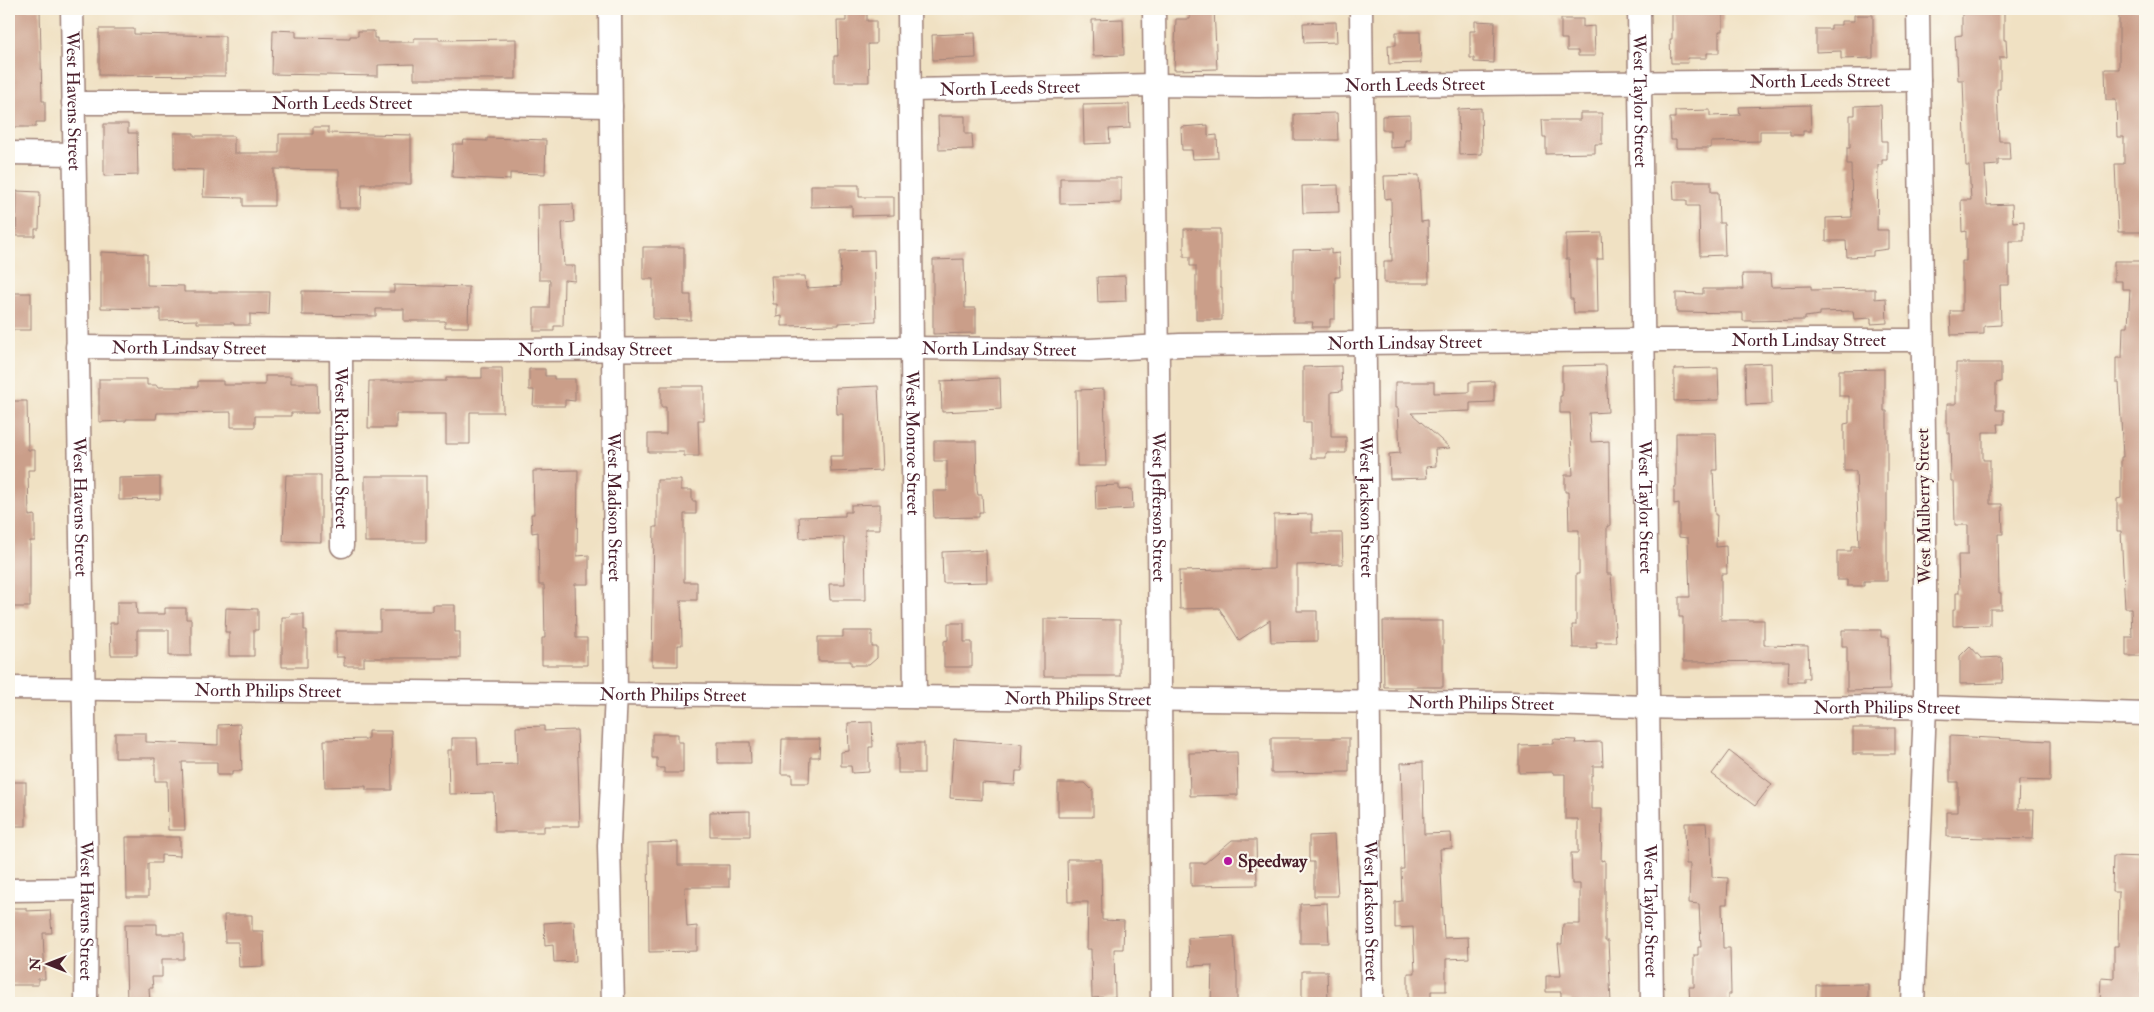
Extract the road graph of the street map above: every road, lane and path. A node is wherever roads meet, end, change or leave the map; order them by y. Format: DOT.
graph roads {
  1 [pos="72,9"];
  2 [pos="610,9"];
  3 [pos="909,9"];
  4 [pos="1154,9"];
  5 [pos="1361,9"];
  6 [pos="1639,9"];
  7 [pos="1918,9"];
  8 [pos="1919,80"];
  9 [pos="1640,82"];
  10 [pos="1154,85"];
  11 [pos="1362,85"];
  12 [pos="910,90"];
  13 [pos="73,102"];
  14 [pos="610,106"];
  15 [pos="9,153"];
  16 [pos="74,154"];
  17 [pos="1643,340"];
  18 [pos="1921,340"];
  19 [pos="1364,344"];
  20 [pos="77,346"];
  21 [pos="1158,346"];
  22 [pos="912,348"];
  23 [pos="341,349"];
  24 [pos="614,351"];
  25 [pos="342,546"];
  26 [pos="9,688"];
  27 [pos="82,689"];
  28 [pos="616,694"];
  29 [pos="915,697"];
  30 [pos="1159,699"];
  31 [pos="1370,702"];
  32 [pos="1648,707"];
  33 [pos="1925,707"];
  34 [pos="2145,714"];
  35 [pos="9,890"];
  36 [pos="87,890"];
  37 [pos="86,1003"];
  38 [pos="612,1003"];
  39 [pos="1162,1003"];
  40 [pos="1372,1003"];
  41 [pos="1652,1003"];
  42 [pos="1912,1003"];
  1 -- 13 [label="street, West Havens Street"];
  2 -- 14 [label="street, West Madison Street"];
  3 -- 12 [label="street, West Monroe Street"];
  4 -- 10 [label="street, West Jefferson Street"];
  5 -- 11 [label="street, West Jackson Street"];
  6 -- 9 [label="street, West Taylor Street"];
  7 -- 8 [label="street, West Mulberry Street"];
  8 -- 9 [label="street, North Leeds Street"];
  8 -- 18 [label="street, West Mulberry Street"];
  9 -- 11 [label="street, North Leeds Street"];
  9 -- 17 [label="street, West Taylor Street"];
  10 -- 11 [label="street, North Leeds Street"];
  10 -- 12 [label="street, North Leeds Street"];
  10 -- 21 [label="street, West Jefferson Street"];
  11 -- 19 [label="street, West Jackson Street"];
  12 -- 22 [label="street, West Monroe Street"];
  13 -- 14 [label="street, North Leeds Street"];
  13 -- 16 [label="street, West Havens Street"];
  14 -- 24 [label="street, West Madison Street"];
  15 -- 16 [label="street"];
  16 -- 20 [label="street, West Havens Street"];
  17 -- 18 [label="street, North Lindsay Street"];
  17 -- 19 [label="street, North Lindsay Street"];
  17 -- 32 [label="street, West Taylor Street"];
  18 -- 33 [label="street, West Mulberry Street"];
  19 -- 21 [label="street, North Lindsay Street"];
  19 -- 31 [label="street, West Jackson Street"];
  20 -- 23 [label="street, North Lindsay Street"];
  20 -- 27 [label="street, West Havens Street"];
  21 -- 22 [label="street, North Lindsay Street"];
  21 -- 30 [label="street, West Jefferson Street"];
  22 -- 24 [label="street, North Lindsay Street"];
  22 -- 29 [label="street, West Monroe Street"];
  23 -- 24 [label="street, North Lindsay Street"];
  23 -- 25 [label="street, West Richmond Street"];
  24 -- 28 [label="street, West Madison Street"];
  26 -- 27 [label="street, North Philips Street"];
  27 -- 28 [label="street, North Philips Street"];
  27 -- 36 [label="street, West Havens Street"];
  28 -- 29 [label="street, North Philips Street"];
  28 -- 38 [label="street, West Madison Street"];
  29 -- 30 [label="street, North Philips Street"];
  30 -- 31 [label="street, North Philips Street"];
  30 -- 39 [label="street, West Jefferson Street"];
  31 -- 32 [label="street, North Philips Street"];
  31 -- 40 [label="street, West Jackson Street"];
  32 -- 33 [label="street, North Philips Street"];
  32 -- 41 [label="street, West Taylor Street"];
  33 -- 34 [label="street, North Philips Street"];
  33 -- 42 [label="street, West Mulberry Street"];
  35 -- 36 [label="street"];
  36 -- 37 [label="street, West Havens Street"];
}
